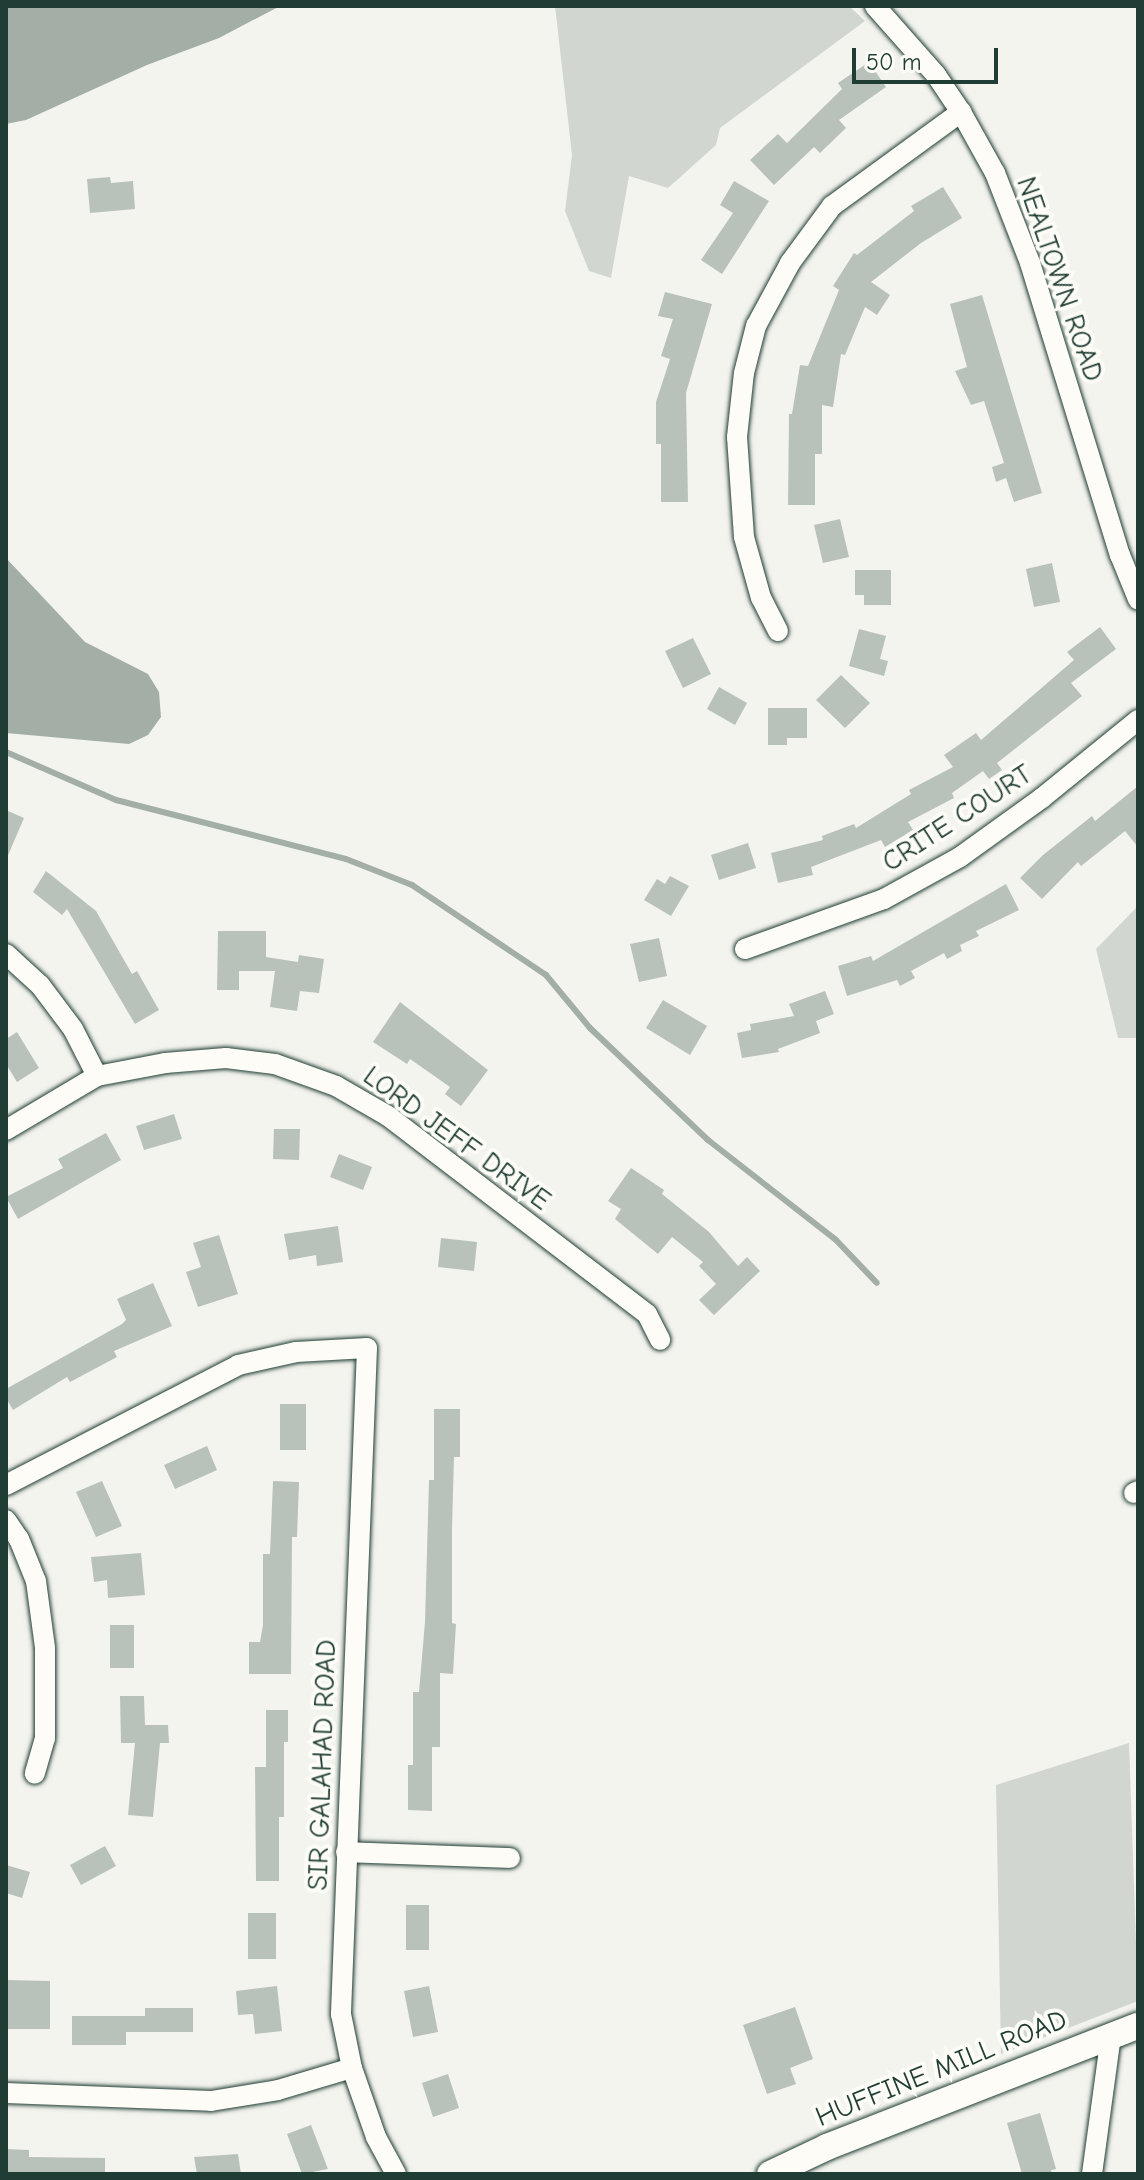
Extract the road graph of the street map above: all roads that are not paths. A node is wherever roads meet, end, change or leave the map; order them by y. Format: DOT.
graph roads {
  1 [pos="875,6"];
  2 [pos="961,112"];
  3 [pos="1138,599"];
  4 [pos="778,631"];
  5 [pos="1138,720"];
  6 [pos="745,949"];
  7 [pos="6,954"];
  8 [pos="97,1076"];
  9 [pos="6,1130"];
  10 [pos="660,1340"];
  11 [pos="6,1485"];
  12 [pos="6,1520"];
  13 [pos="35,1774"];
  14 [pos="346,1852"];
  15 [pos="510,1858"];
  16 [pos="1138,2026"];
  17 [pos="1111,2035"];
  18 [pos="352,2068"];
  19 [pos="6,2093"];
  20 [pos="396,2174"];
  21 [pos="770,2174"];
  22 [pos="1092,2174"];
  1 -- 2 [label="street, NEALTOWN ROAD"];
  2 -- 3 [label="street, NEALTOWN ROAD"];
  2 -- 4 [label="street"];
  5 -- 6 [label="street, CRITE COURT"];
  7 -- 8 [label="street"];
  8 -- 9 [label="street, LORD JEFF DRIVE"];
  8 -- 10 [label="street, LORD JEFF DRIVE"];
  11 -- 14 [label="street, SIR GALAHAD ROAD"];
  12 -- 13 [label="street"];
  14 -- 15 [label="street"];
  14 -- 18 [label="street, SIR GALAHAD ROAD"];
  16 -- 17 [label="main road, HUFFINE MILL ROAD"];
  17 -- 21 [label="main road, HUFFINE MILL ROAD"];
  17 -- 22 [label="street"];
  18 -- 19 [label="street"];
  18 -- 20 [label="street, SIR GALAHAD ROAD"];
}
